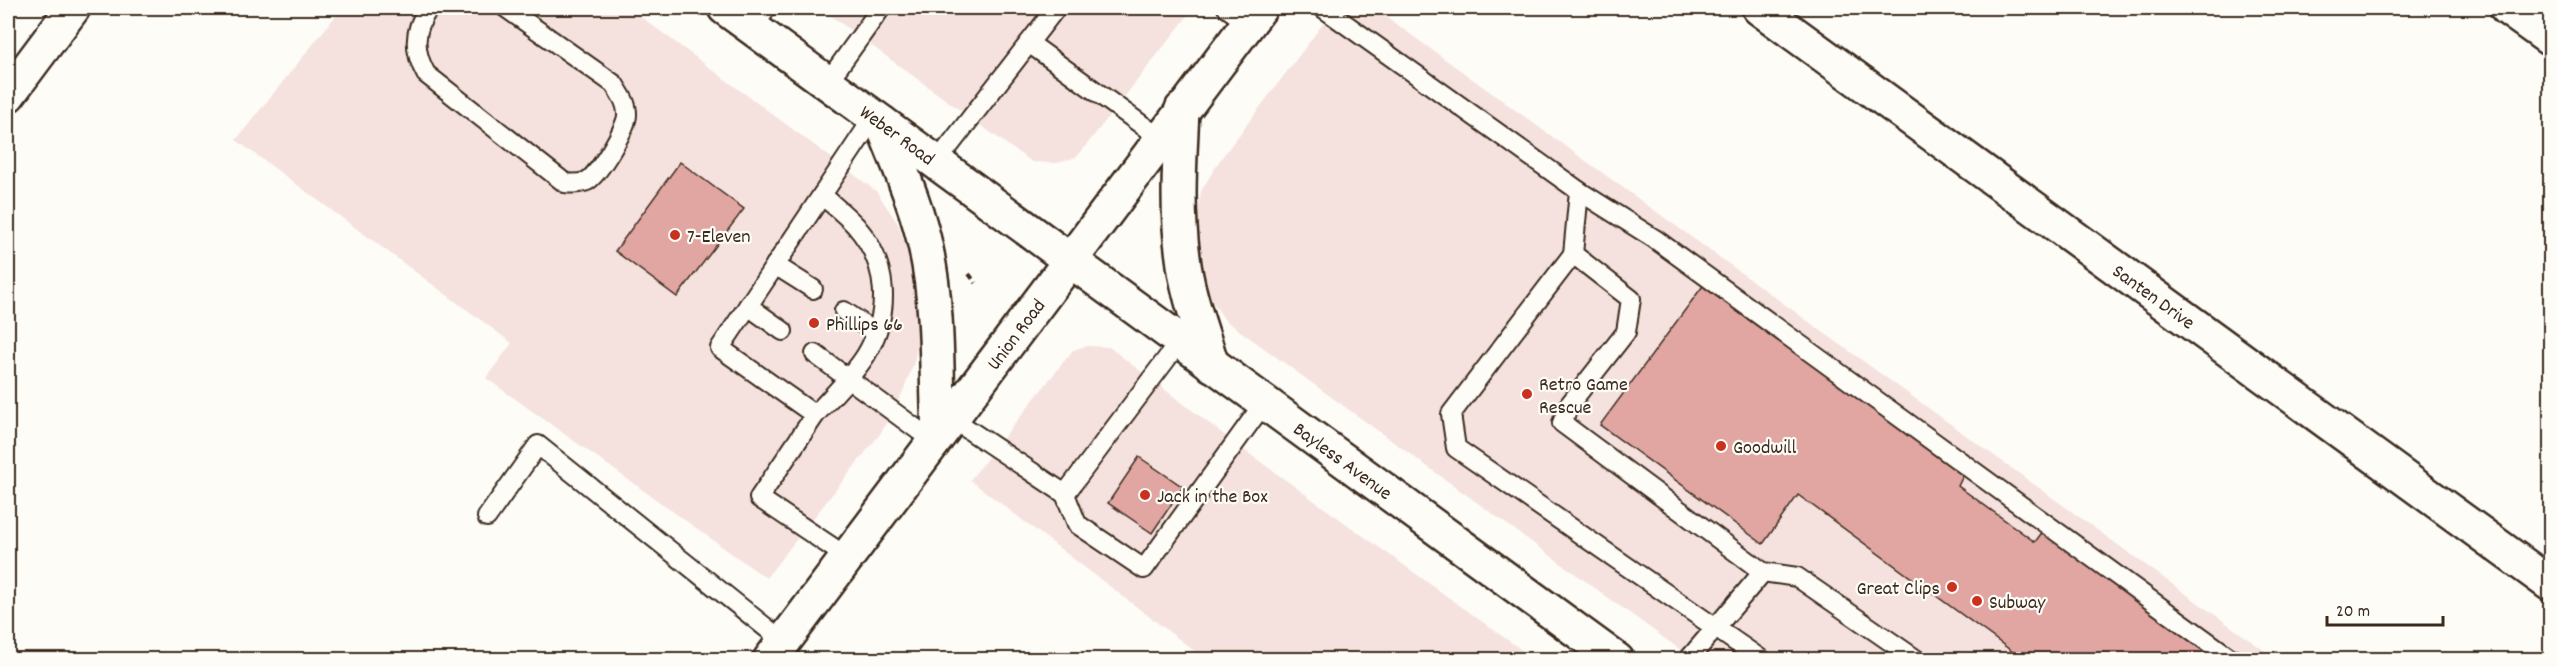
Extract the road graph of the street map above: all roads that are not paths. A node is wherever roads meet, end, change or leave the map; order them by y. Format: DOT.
graph roads {
  1 [pos="73,8"];
  2 [pos="429,8"];
  3 [pos="506,8"];
  4 [pos="725,8"];
  5 [pos="881,8"];
  6 [pos="1056,8"];
  7 [pos="1323,8"];
  8 [pos="1759,8"];
  9 [pos="2507,8"];
  10 [pos="1245,13"];
  11 [pos="759,18"];
  12 [pos="2550,39"];
  13 [pos="1029,43"];
  14 [pos="826,82"];
  15 [pos="8,94"];
  16 [pos="1182,109"];
  17 [pos="878,120"];
  18 [pos="1160,138"];
  19 [pos="936,163"];
  20 [pos="1579,191"];
  21 [pos="822,195"];
  22 [pos="1573,254"];
  23 [pos="1070,262"];
  24 [pos="776,265"];
  25 [pos="813,289"];
  26 [pos="748,306"];
  27 [pos="844,311"];
  28 [pos="783,331"];
  29 [pos="876,333"];
  30 [pos="1180,341"];
  31 [pos="815,354"];
  32 [pos="1212,365"];
  33 [pos="848,376"];
  34 [pos="1264,403"];
  35 [pos="815,416"];
  36 [pos="941,431"];
  37 [pos="1065,494"];
  38 [pos="487,517"];
  39 [pos="847,556"];
  40 [pos="1763,572"];
  41 [pos="2550,584"];
  42 [pos="1715,626"];
  43 [pos="777,651"];
  44 [pos="1617,660"];
  45 [pos="1688,660"];
  46 [pos="1762,660"];
  47 [pos="1917,660"];
  48 [pos="2234,660"];
  1 -- 15 [label="main road"];
  2 -- 3 [label="lane"];
  4 -- 11 [label="main road, Weber Road"];
  5 -- 14 [label="lane"];
  6 -- 13 [label="lane"];
  7 -- 20 [label="lane"];
  8 -- 41 [label="main road, Santen Drive"];
  9 -- 12 [label="main road"];
  10 -- 16 [label="main road, Union Road"];
  11 -- 14 [label="main road, Weber Road"];
  13 -- 18 [label="lane"];
  13 -- 19 [label="lane"];
  14 -- 17 [label="main road, Weber Road"];
  16 -- 18 [label="main road, Union Road"];
  16 -- 32 [label="main road"];
  17 -- 19 [label="main road, Weber Road"];
  17 -- 21 [label="lane"];
  17 -- 36 [label="main road"];
  18 -- 23 [label="main road, Union Road"];
  19 -- 23 [label="main road, Weber Road"];
  20 -- 22 [label="lane"];
  20 -- 48 [label="lane"];
  21 -- 24 [label="lane"];
  21 -- 29 [label="lane"];
  22 -- 40 [label="lane"];
  22 -- 42 [label="lane"];
  23 -- 30 [label="main road, Bayless Avenue"];
  23 -- 36 [label="main road, Union Road"];
  24 -- 25 [label="lane"];
  24 -- 26 [label="lane"];
  26 -- 28 [label="lane"];
  26 -- 35 [label="lane"];
  27 -- 29 [label="lane"];
  29 -- 33 [label="lane"];
  30 -- 32 [label="main road, Bayless Avenue"];
  30 -- 37 [label="lane"];
  31 -- 33 [label="lane"];
  32 -- 34 [label="main road, Bayless Avenue"];
  33 -- 35 [label="lane"];
  33 -- 36 [label="lane"];
  34 -- 37 [label="lane"];
  34 -- 44 [label="main road, Bayless Avenue"];
  35 -- 39 [label="lane"];
  36 -- 37 [label="lane"];
  36 -- 39 [label="main road, Union Road"];
  38 -- 43 [label="lane"];
  39 -- 43 [label="main road, Union Road"];
  40 -- 42 [label="lane"];
  40 -- 47 [label="lane"];
  42 -- 45 [label="lane"];
  42 -- 46 [label="lane"];
}
